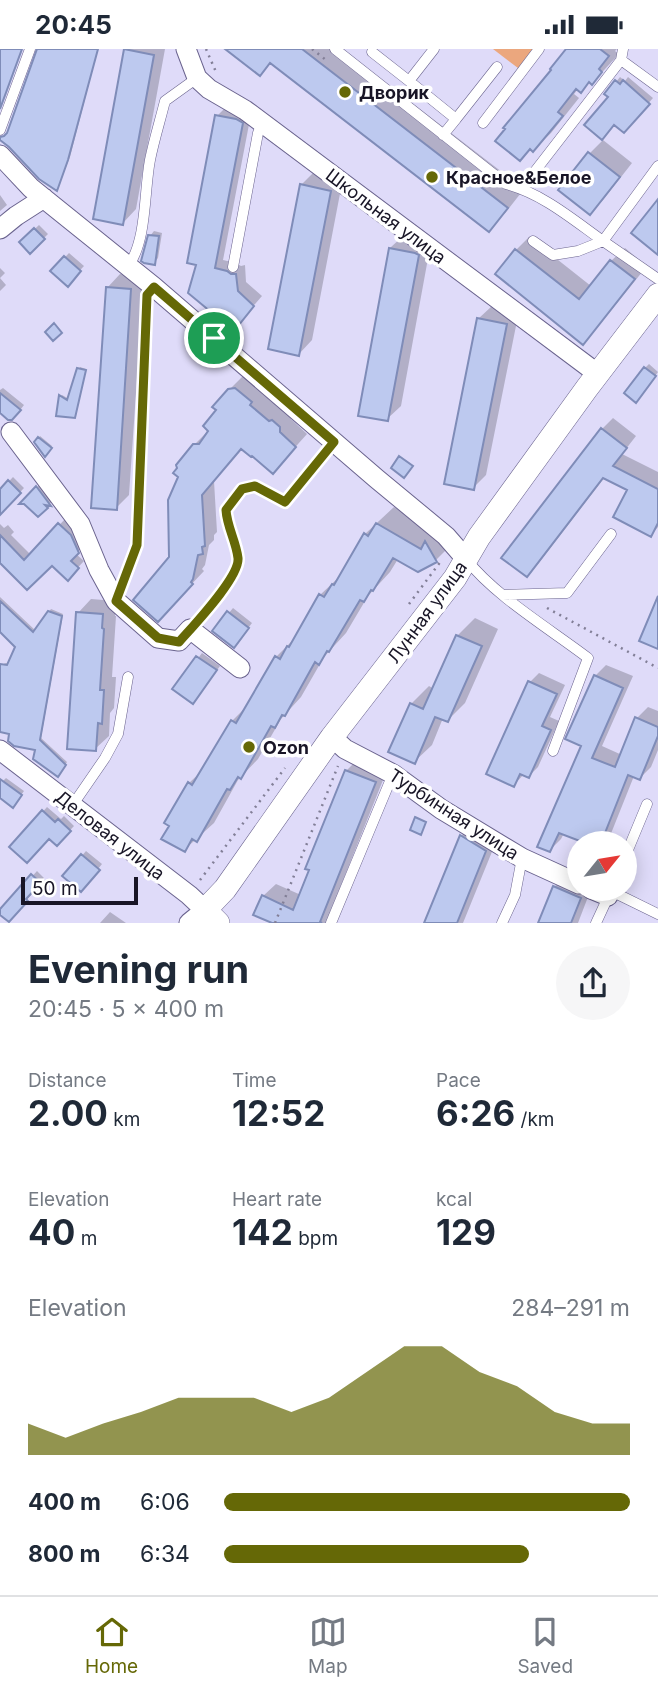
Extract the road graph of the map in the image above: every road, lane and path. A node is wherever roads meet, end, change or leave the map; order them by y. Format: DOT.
graph roads {
  1 [pos="30,49"];
  2 [pos="186,49"];
  3 [pos="206,49"];
  4 [pos="335,49"];
  5 [pos="434,49"];
  6 [pos="539,49"];
  7 [pos="372,52"];
  8 [pos="622,55"];
  9 [pos="497,67"];
  10 [pos="216,72"];
  11 [pos="197,78"];
  12 [pos="409,81"];
  13 [pos="658,87"];
  14 [pos="456,119"];
  15 [pos="262,123"];
  16 [pos="483,123"];
  17 [pos="0,130"];
  18 [pos="443,135"];
  19 [pos="0,155"];
  20 [pos="658,166"];
  21 [pos="522,188"];
  22 [pos="44,198"];
  23 [pos="0,229"];
  24 [pos="533,240"];
  25 [pos="603,241"];
  26 [pos="129,265"];
  27 [pos="233,267"];
  28 [pos="658,279"];
  29 [pos="154,287"];
  30 [pos="658,295"];
  31 [pos="598,375"];
  32 [pos="11,432"];
  33 [pos="334,442"];
  34 [pos="611,534"];
  35 [pos="466,559"];
  36 [pos="523,594"];
  37 [pos="503,595"];
  38 [pos="116,601"];
  39 [pos="190,629"];
  40 [pos="240,668"];
  41 [pos="658,668"];
  42 [pos="128,677"];
  43 [pos="339,743"];
  44 [pos="0,750"];
  45 [pos="553,751"];
  46 [pos="393,774"];
  47 [pos="647,804"];
  48 [pos="72,806"];
  49 [pos="636,831"];
  50 [pos="522,858"];
  51 [pos="567,879"];
  52 [pos="602,901"];
  53 [pos="629,901"];
  54 [pos="658,913"];
  55 [pos="204,919"];
  56 [pos="275,923"];
  57 [pos="331,923"];
  58 [pos="502,923"];
  59 [pos="596,923"];
  1 -- 17 [label="lane"];
  2 -- 11 [label="street"];
  3 -- 10 [label="path"];
  4 -- 18 [label="lane"];
  5 -- 12 [label="lane"];
  6 -- 16 [label="lane"];
  7 -- 12 [label="lane"];
  8 -- 13 [label="lane"];
  8 -- 21 [label="lane"];
  9 -- 14 [label="lane"];
  11 -- 15 [label="street, Школьная улица"];
  11 -- 26 [label="lane"];
  12 -- 14 [label="lane"];
  14 -- 18 [label="lane"];
  15 -- 27 [label="lane"];
  15 -- 31 [label="street, Школьная улица"];
  18 -- 21 [label="lane"];
  19 -- 22 [label="street"];
  20 -- 25 [label="lane"];
  21 -- 25 [label="lane"];
  22 -- 23 [label="street"];
  22 -- 26 [label="street"];
  24 -- 25 [label="lane"];
  25 -- 28 [label="lane"];
  26 -- 29 [label="street"];
  29 -- 33 [label="street"];
  29 -- 38 [label="lane"];
  30 -- 31 [label="street, Лунная улица"];
  31 -- 35 [label="street, Лунная улица"];
  32 -- 38 [label="street"];
  33 -- 35 [label="street"];
  33 -- 39 [label="lane"];
  34 -- 36 [label="lane"];
  35 -- 37 [label="lane"];
  35 -- 43 [label="street, Лунная улица"];
  36 -- 37 [label="lane"];
  36 -- 41 [label="path"];
  37 -- 45 [label="lane"];
  38 -- 39 [label="street"];
  39 -- 40 [label="street"];
  42 -- 48 [label="lane"];
  43 -- 46 [label="street, Турбинная улица"];
  43 -- 55 [label="street, Лунная улица"];
  43 -- 56 [label="path"];
  44 -- 48 [label="street, Деловая улица"];
  46 -- 50 [label="street, Турбинная улица"];
  46 -- 57 [label="lane"];
  47 -- 49 [label="lane"];
  48 -- 55 [label="street, Деловая улица"];
  50 -- 51 [label="street, Турбинная улица"];
  50 -- 58 [label="lane"];
  52 -- 59 [label="lane"];
  53 -- 54 [label="lane"];
}
